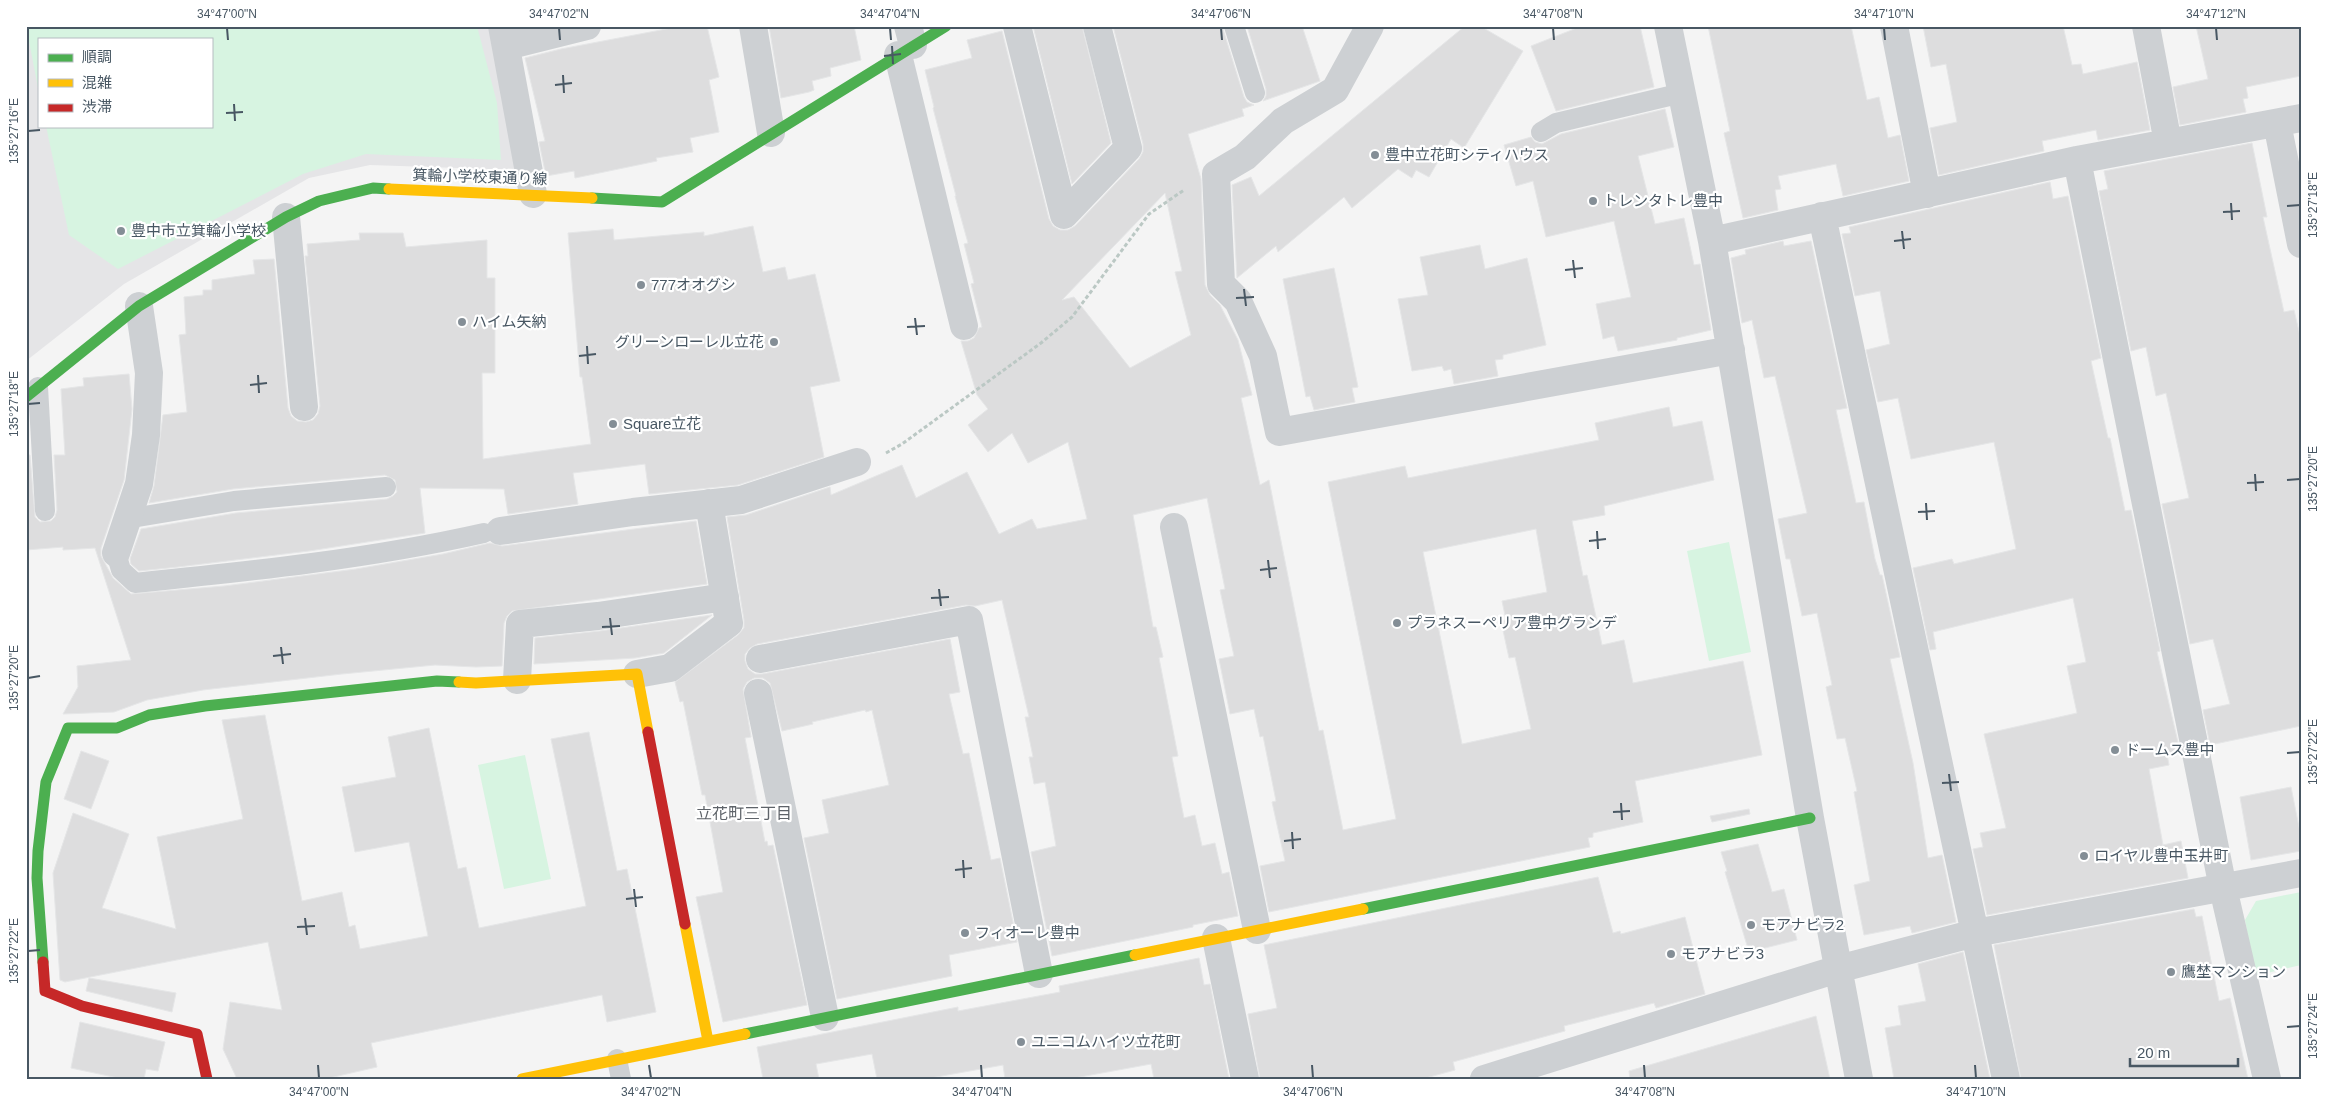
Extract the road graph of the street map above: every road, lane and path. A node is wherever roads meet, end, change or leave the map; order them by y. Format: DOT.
graph roads {
  1 [pos="587,26"];
  2 [pos="752,26"];
  3 [pos="946,26"];
  4 [pos="1017,26"];
  5 [pos="1097,26"];
  6 [pos="1234,26"];
  7 [pos="1370,26"];
  8 [pos="1668,26"];
  9 [pos="1894,26"];
  10 [pos="2146,26"];
  11 [pos="505,36"];
  12 [pos="906,42"];
  13 [pos="1255,93"];
  14 [pos="1682,93"];
  15 [pos="2289,120"];
  16 [pos="1541,132"];
  17 [pos="771,133"];
  18 [pos="2168,142"];
  19 [pos="2077,160"];
  20 [pos="1216,174"];
  21 [pos="533,194"];
  22 [pos="1927,194"];
  23 [pos="1822,216"];
  24 [pos="286,217"];
  25 [pos="1712,241"];
  26 [pos="2301,244"];
  27 [pos="139,306"];
  28 [pos="964,326"];
  29 [pos="1731,350"];
  30 [pos="32,392"];
  31 [pos="304,408"];
  32 [pos="857,462"];
  33 [pos="386,487"];
  34 [pos="710,503"];
  35 [pos="45,511"];
  36 [pos="126,518"];
  37 [pos="1174,527"];
  38 [pos="492,532"];
  39 [pos="116,553"];
  40 [pos="726,597"];
  41 [pos="760,659"];
  42 [pos="637,674"];
  43 [pos="517,680"];
  44 [pos="758,693"];
  45 [pos="1810,818"];
  46 [pos="2301,873"];
  47 [pos="31,878"];
  48 [pos="2223,888"];
  49 [pos="1257,930"];
  50 [pos="1975,933"];
  51 [pos="1216,938"];
  52 [pos="1838,969"];
  53 [pos="1039,974"];
  54 [pos="825,1017"];
  55 [pos="708,1041"];
  56 [pos="617,1059"];
  57 [pos="529,1078"];
  58 [pos="207,1079"];
  59 [pos="621,1079"];
  60 [pos="1245,1079"];
  61 [pos="1484,1079"];
  62 [pos="1859,1079"];
  63 [pos="2006,1079"];
  64 [pos="2267,1079"];
  1 -- 11 [label="street"];
  2 -- 17 [label="street"];
  3 -- 12 [label="street, 箕輪小学校東通り線"];
  4 -- 5 [label="street"];
  6 -- 13 [label="lane"];
  7 -- 20 [label="street"];
  8 -- 14 [label="street"];
  9 -- 22 [label="street"];
  10 -- 18 [label="street"];
  11 -- 21 [label="street"];
  12 -- 17 [label="street, 箕輪小学校東通り線"];
  12 -- 28 [label="street"];
  14 -- 16 [label="lane"];
  14 -- 25 [label="street"];
  15 -- 18 [label="street"];
  15 -- 26 [label="street"];
  17 -- 21 [label="street, 箕輪小学校東通り線"];
  18 -- 19 [label="street"];
  19 -- 22 [label="street"];
  19 -- 48 [label="street"];
  20 -- 29 [label="street"];
  20 -- 32 [label="path"];
  21 -- 24 [label="street, 箕輪小学校東通り線"];
  22 -- 23 [label="street"];
  23 -- 25 [label="street"];
  23 -- 50 [label="street"];
  24 -- 27 [label="street, 箕輪小学校東通り線"];
  24 -- 31 [label="street"];
  25 -- 29 [label="street"];
  27 -- 30 [label="street, 箕輪小学校東通り線"];
  27 -- 36 [label="street"];
  29 -- 45 [label="street"];
  30 -- 35 [label="lane"];
  32 -- 34 [label="street"];
  33 -- 36 [label="lane"];
  34 -- 38 [label="street"];
  34 -- 40 [label="street"];
  36 -- 39 [label="street"];
  37 -- 49 [label="street"];
  38 -- 39 [label="lane"];
  40 -- 42 [label="street"];
  40 -- 43 [label="street"];
  41 -- 53 [label="street"];
  42 -- 43 [label="street"];
  42 -- 55 [label="street"];
  43 -- 47 [label="street"];
  44 -- 54 [label="street"];
  45 -- 49 [label="street"];
  45 -- 52 [label="street"];
  46 -- 48 [label="street"];
  47 -- 58 [label="street"];
  48 -- 50 [label="street"];
  48 -- 64 [label="street"];
  49 -- 51 [label="street"];
  50 -- 52 [label="street"];
  50 -- 63 [label="street"];
  51 -- 53 [label="street"];
  51 -- 60 [label="street"];
  52 -- 61 [label="street"];
  52 -- 62 [label="street"];
  53 -- 54 [label="street"];
  54 -- 55 [label="street"];
  55 -- 56 [label="street"];
  56 -- 57 [label="street"];
  56 -- 59 [label="lane"];
}
